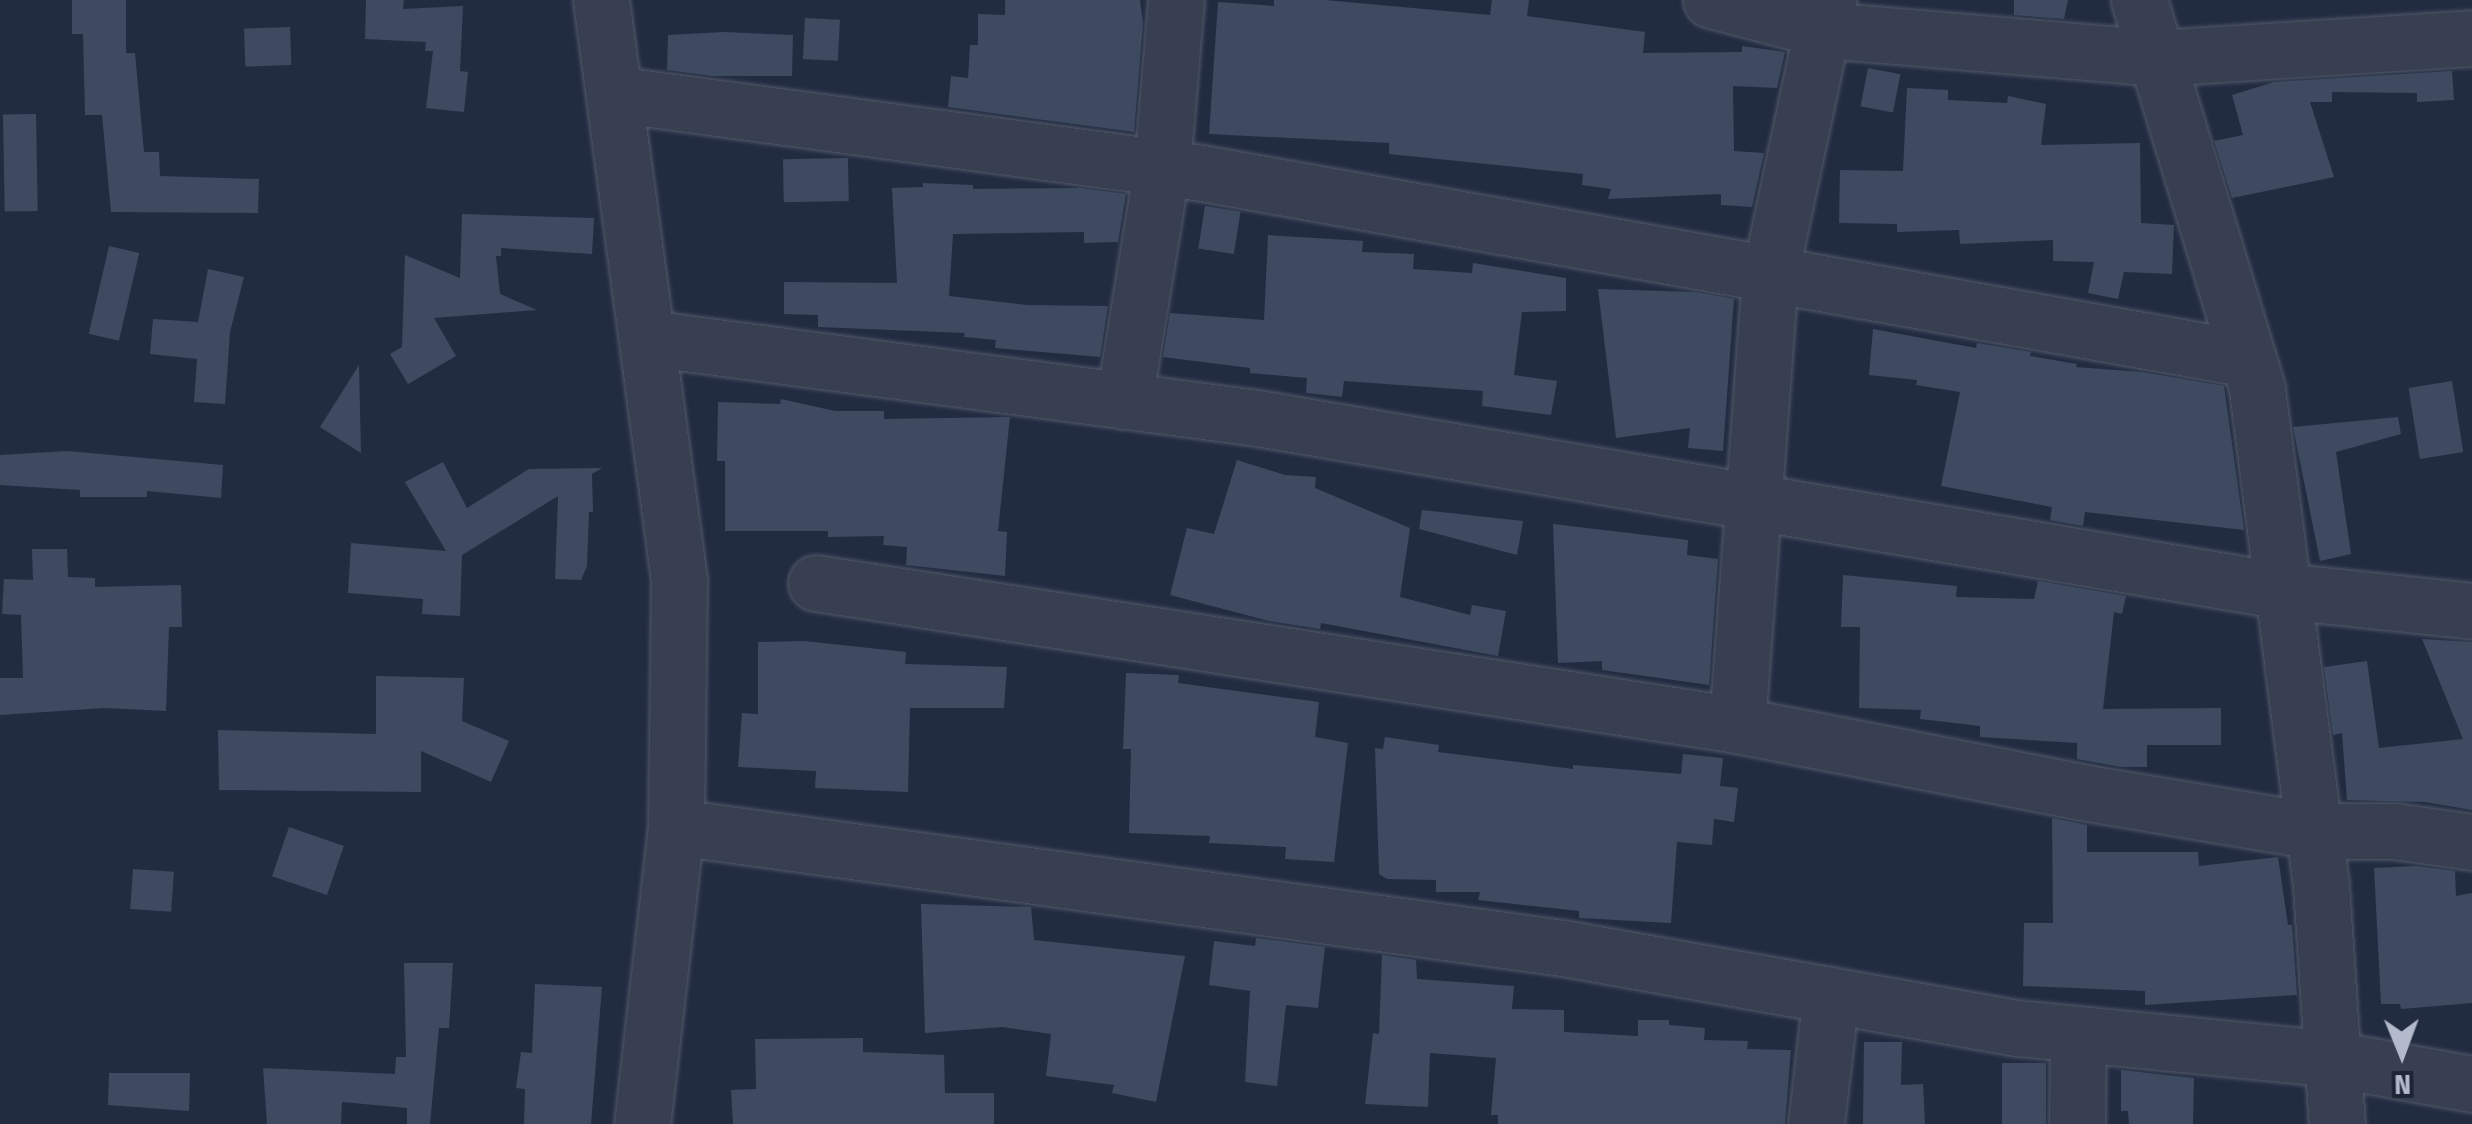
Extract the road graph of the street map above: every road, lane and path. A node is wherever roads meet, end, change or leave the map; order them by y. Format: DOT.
graph roads {
  1 [pos="601,0"];
  2 [pos="1176,0"];
  3 [pos="1710,0"];
  4 [pos="2139,0"];
  5 [pos="1827,15"];
  6 [pos="2472,38"];
  7 [pos="2157,58"];
  8 [pos="614,94"];
  9 [pos="1162,167"];
  10 [pos="1770,274"];
  11 [pos="646,338"];
  12 [pos="2248,359"];
  13 [pos="1124,401"];
  14 [pos="1754,502"];
  15 [pos="816,583"];
  16 [pos="2284,591"];
  17 [pos="2472,611"];
  18 [pos="1737,725"];
  19 [pos="676,827"];
  20 [pos="2314,831"];
  21 [pos="2472,842"];
  22 [pos="1831,995"];
  23 [pos="2078,1035"];
  24 [pos="2333,1059"];
  25 [pos="2472,1084"];
  26 [pos="642,1124"];
  27 [pos="1816,1124"];
  28 [pos="2077,1124"];
  29 [pos="2337,1124"];
  1 -- 8 [label="street"];
  2 -- 9 [label="street"];
  3 -- 5 [label="street"];
  4 -- 7 [label="street"];
  5 -- 7 [label="street"];
  5 -- 10 [label="street"];
  6 -- 7 [label="street"];
  7 -- 12 [label="street"];
  8 -- 9 [label="street"];
  8 -- 11 [label="street"];
  9 -- 10 [label="street"];
  9 -- 13 [label="street"];
  10 -- 12 [label="street"];
  10 -- 14 [label="street"];
  11 -- 13 [label="street"];
  11 -- 19 [label="street"];
  12 -- 16 [label="street"];
  13 -- 14 [label="street"];
  14 -- 16 [label="street"];
  14 -- 18 [label="street"];
  15 -- 18 [label="street"];
  16 -- 17 [label="street"];
  16 -- 20 [label="street"];
  18 -- 20 [label="street"];
  19 -- 22 [label="street"];
  19 -- 26 [label="street"];
  20 -- 21 [label="street"];
  20 -- 24 [label="street"];
  22 -- 23 [label="street"];
  22 -- 27 [label="street"];
  23 -- 24 [label="street"];
  23 -- 28 [label="street"];
  24 -- 25 [label="street"];
  24 -- 29 [label="street"];
}
